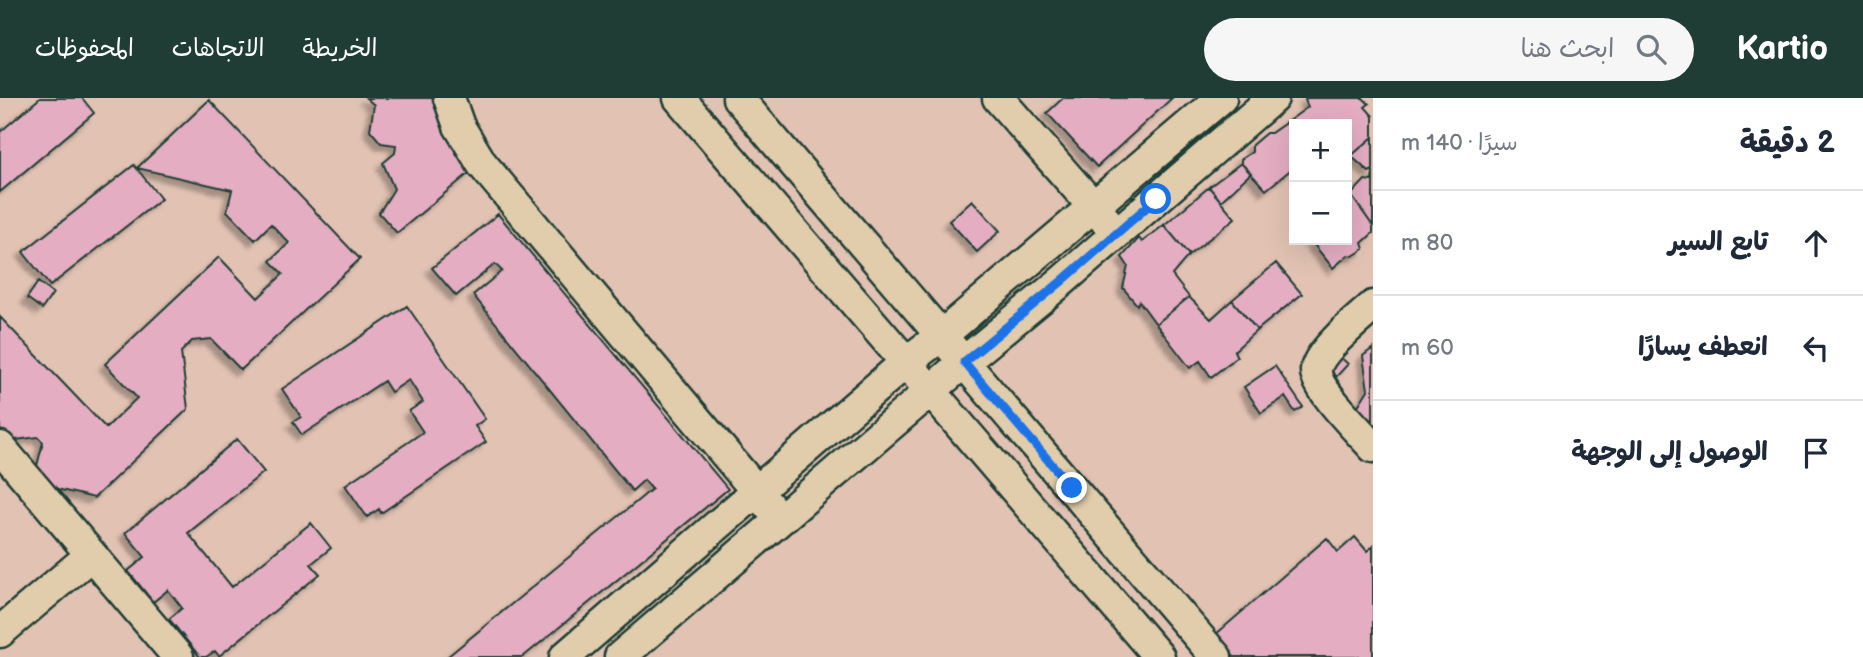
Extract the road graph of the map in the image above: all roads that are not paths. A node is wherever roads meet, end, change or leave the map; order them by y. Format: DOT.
graph roads {
  1 [pos="449,98"];
  2 [pos="679,98"];
  3 [pos="738,98"];
  4 [pos="998,98"];
  5 [pos="1221,98"];
  6 [pos="1273,98"];
  7 [pos="1094,206"];
  8 [pos="1116,232"];
  9 [pos="1373,306"];
  10 [pos="941,336"];
  11 [pos="964,362"];
  12 [pos="905,363"];
  13 [pos="930,391"];
  14 [pos="0,447"];
  15 [pos="1373,447"];
  16 [pos="758,492"];
  17 [pos="780,519"];
  18 [pos="91,555"];
  19 [pos="0,632"];
  20 [pos="178,657"];
  21 [pos="565,657"];
  22 [pos="620,657"];
  23 [pos="1159,657"];
  24 [pos="1216,657"];
  1 -- 16 [label="street"];
  2 -- 12 [label="street"];
  3 -- 10 [label="street"];
  4 -- 7 [label="street"];
  5 -- 7 [label="street"];
  6 -- 8 [label="street"];
  7 -- 8 [label="street"];
  7 -- 10 [label="street"];
  8 -- 11 [label="street"];
  9 -- 15 [label="street"];
  10 -- 11 [label="street"];
  10 -- 12 [label="street"];
  11 -- 13 [label="street"];
  11 -- 24 [label="street"];
  12 -- 13 [label="street"];
  12 -- 16 [label="street"];
  13 -- 17 [label="street"];
  13 -- 23 [label="street"];
  14 -- 18 [label="street"];
  16 -- 17 [label="street"];
  16 -- 21 [label="street"];
  17 -- 22 [label="street"];
  18 -- 19 [label="street"];
  18 -- 20 [label="street"];
}
